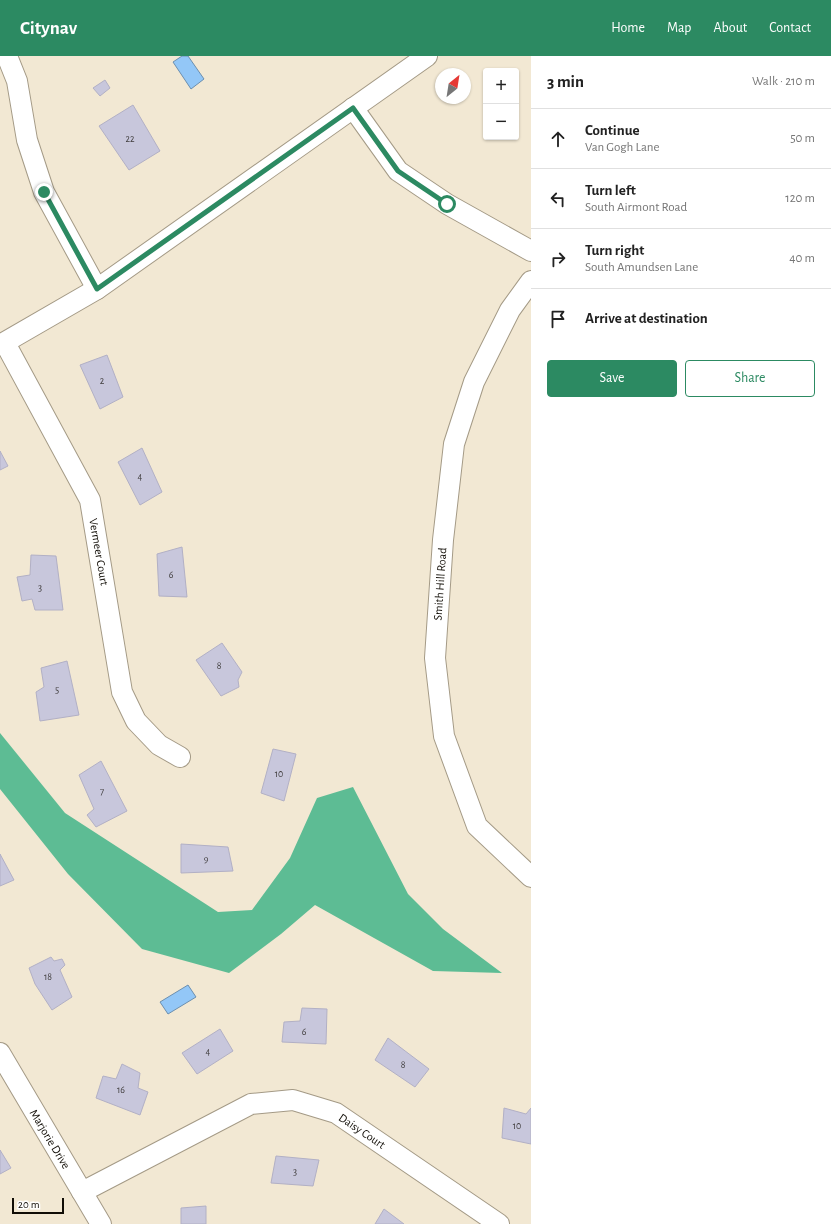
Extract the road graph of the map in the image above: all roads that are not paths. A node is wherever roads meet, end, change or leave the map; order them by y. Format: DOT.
graph roads {
  1 [pos="7,56"];
  2 [pos="427,56"];
  3 [pos="353,108"];
  4 [pos="531,251"];
  5 [pos="531,281"];
  6 [pos="97,289"];
  7 [pos="2,344"];
  8 [pos="180,757"];
  9 [pos="531,877"];
  10 [pos="0,1053"];
  11 [pos="82,1192"];
  12 [pos="101,1224"];
  13 [pos="499,1224"];
  1 -- 6 [label="street"];
  2 -- 3 [label="street"];
  3 -- 4 [label="street"];
  3 -- 6 [label="street"];
  5 -- 9 [label="street, Smith Hill Road"];
  6 -- 7 [label="street"];
  7 -- 8 [label="street, Vermeer Court"];
  10 -- 11 [label="street, Marjorie Drive"];
  11 -- 12 [label="street, Marjorie Drive"];
  11 -- 13 [label="street, Daisy Court"];
}
